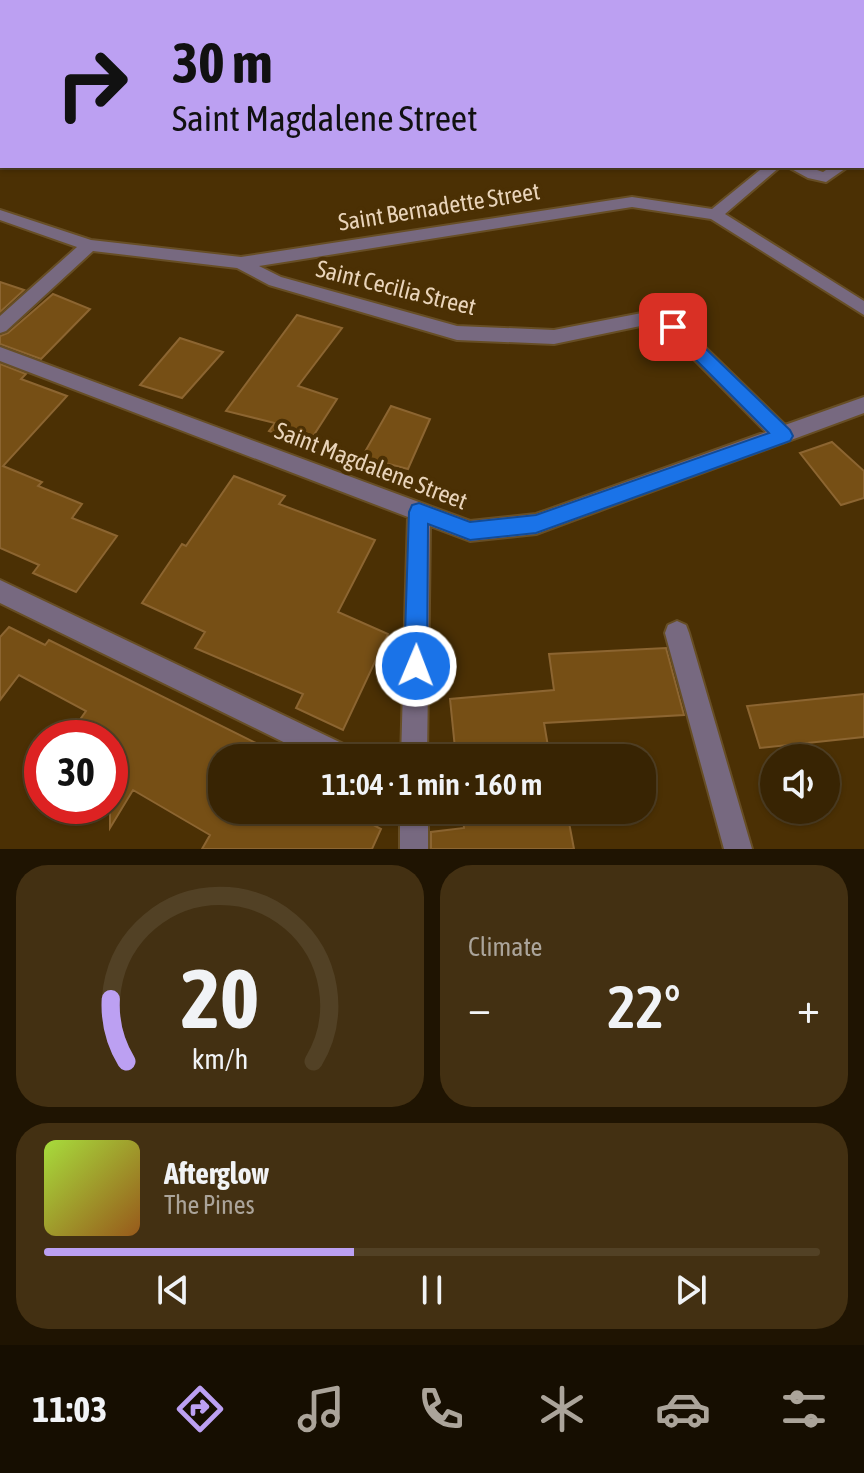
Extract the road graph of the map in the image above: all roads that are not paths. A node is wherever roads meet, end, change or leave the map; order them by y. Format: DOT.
graph roads {
  1 [pos="772,168"];
  2 [pos="797,168"];
  3 [pos="839,168"];
  4 [pos="0,215"];
  5 [pos="715,215"];
  6 [pos="89,245"];
  7 [pos="241,263"];
  8 [pos="864,309"];
  9 [pos="0,326"];
  10 [pos="0,354"];
  11 [pos="864,405"];
  12 [pos="783,436"];
  13 [pos="419,512"];
  14 [pos="0,591"];
  15 [pos="677,633"];
  16 [pos="316,744"];
  17 [pos="414,744"];
  18 [pos="414,824"];
  19 [pos="414,849"];
  20 [pos="738,849"];
  1 -- 5 [label="street"];
  2 -- 3 [label="street"];
  4 -- 6 [label="street, Saint Bernadette Street"];
  5 -- 7 [label="street, Saint Bernadette Street"];
  5 -- 8 [label="street, Saint Bernadette Street"];
  6 -- 7 [label="street, Saint Bernadette Street"];
  6 -- 9 [label="street"];
  7 -- 12 [label="street, Saint Cecilia Street"];
  10 -- 13 [label="street, Saint Magdalene Street"];
  11 -- 12 [label="street, Saint Magdalene Street"];
  12 -- 13 [label="street, Saint Magdalene Street"];
  13 -- 17 [label="street"];
  14 -- 16 [label="street"];
  15 -- 20 [label="street"];
  18 -- 19 [label="street"];
}
